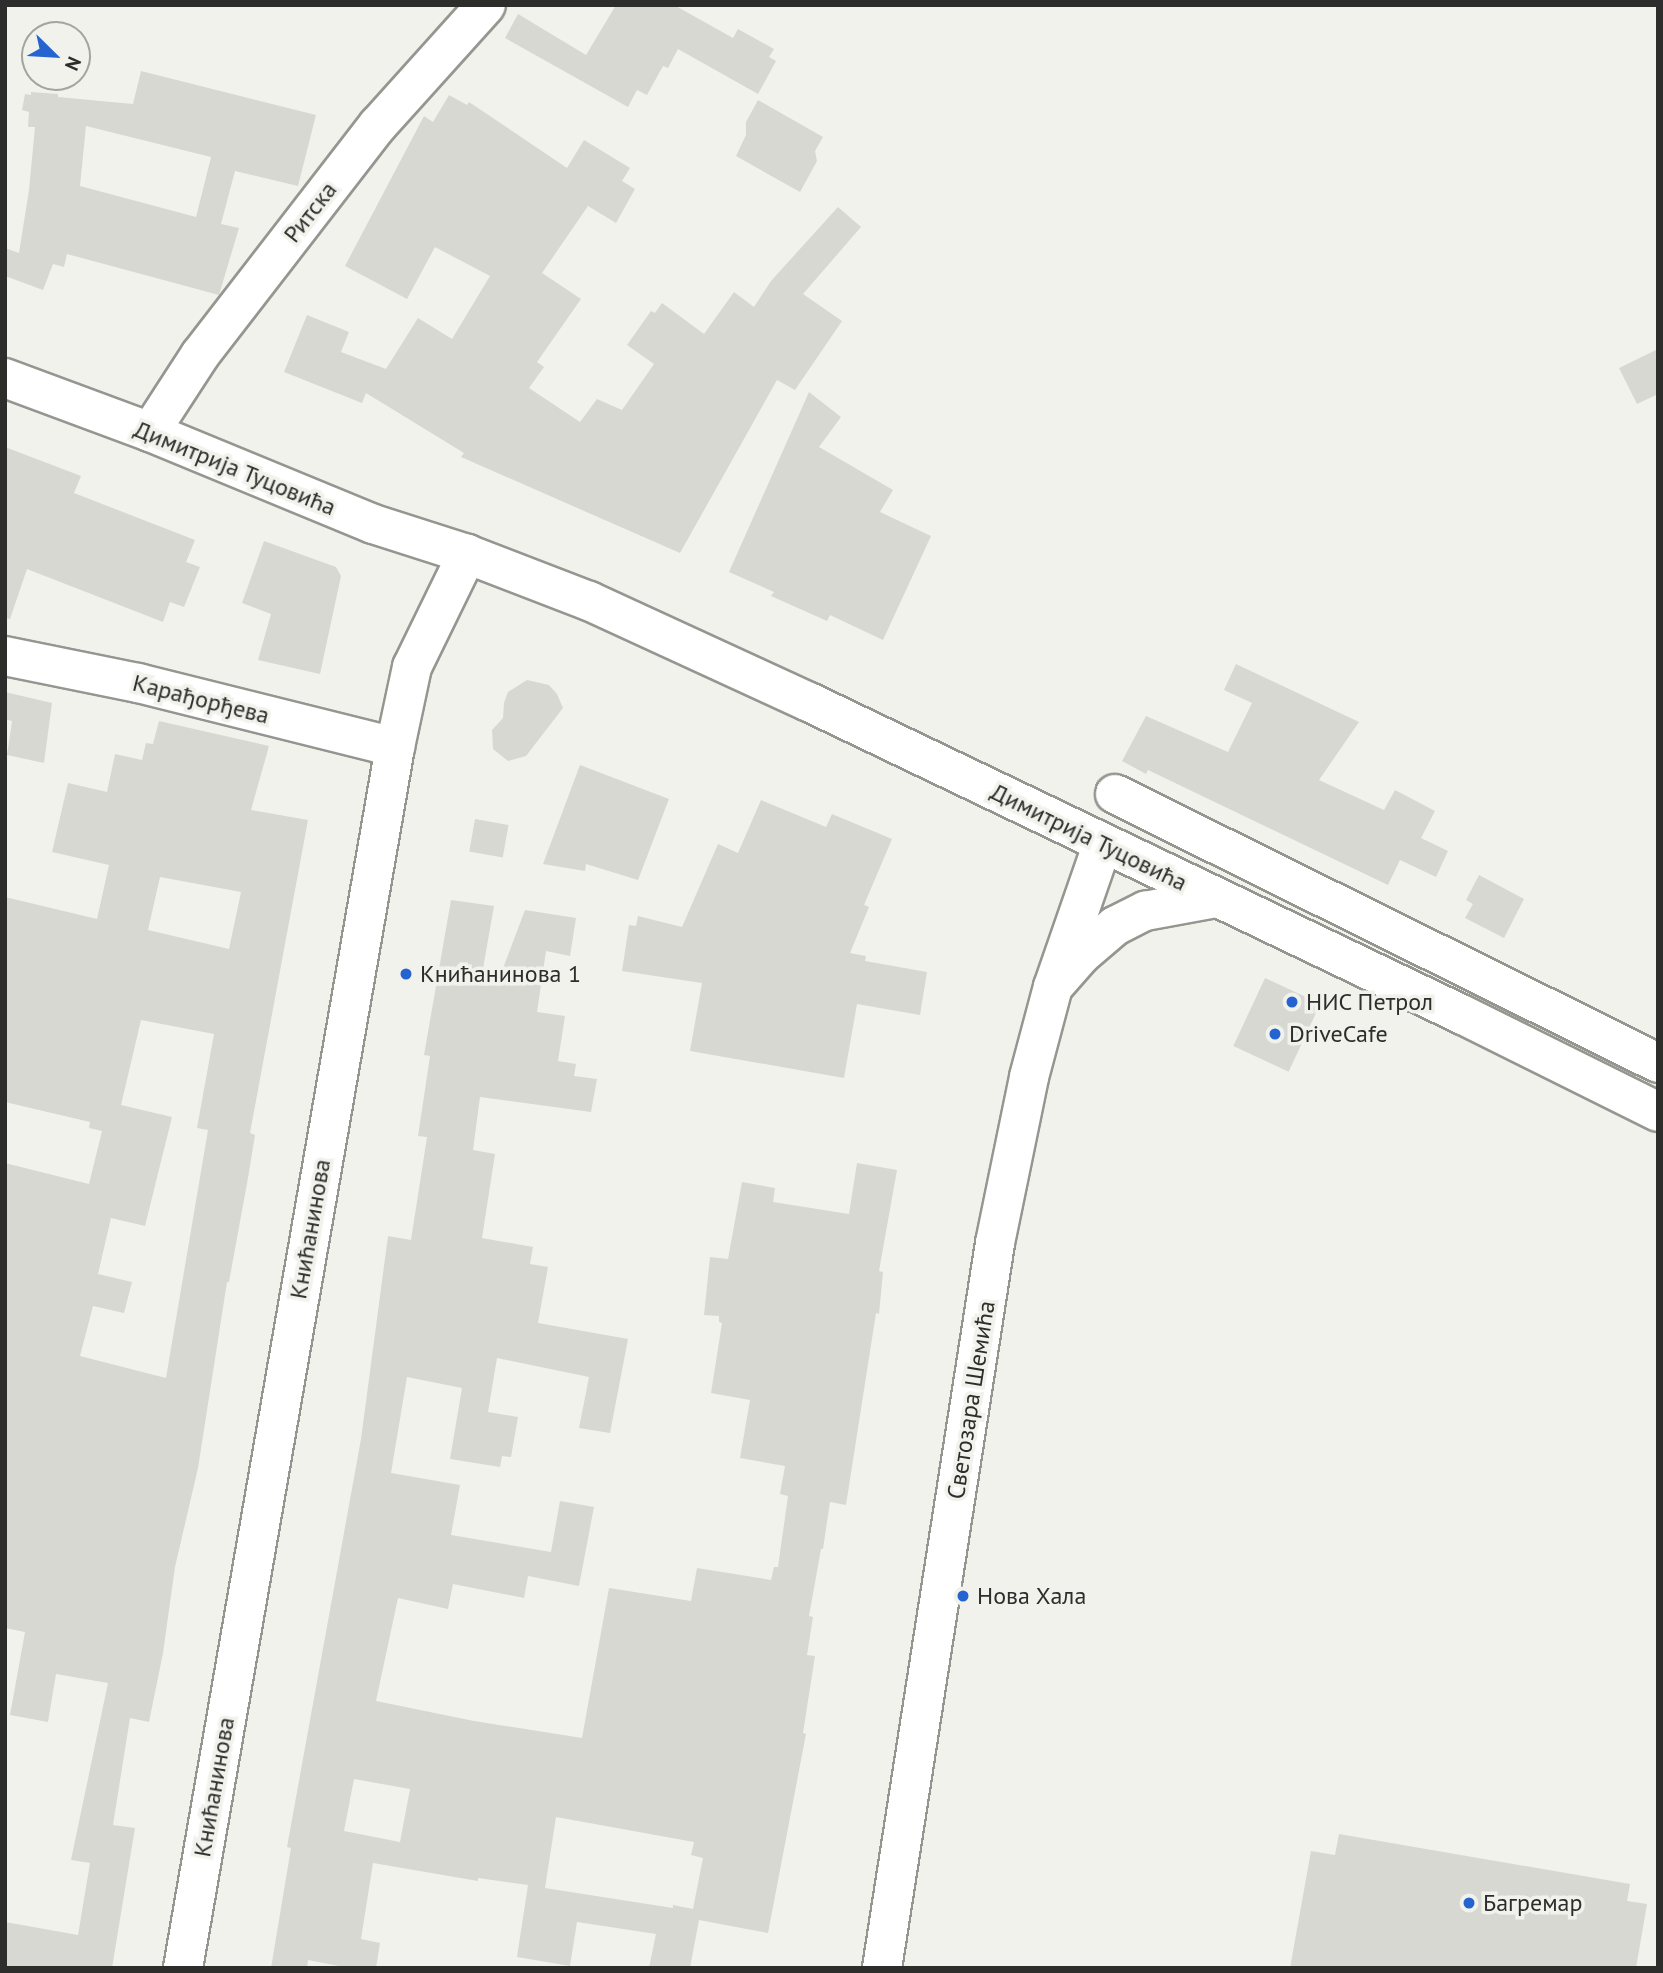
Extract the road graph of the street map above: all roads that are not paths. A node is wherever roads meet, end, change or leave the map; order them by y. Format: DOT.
graph roads {
  1 [pos="486,5"];
  2 [pos="5,378"];
  3 [pos="150,432"];
  4 [pos="467,554"];
  5 [pos="5,656"];
  6 [pos="395,747"];
  7 [pos="1115,794"];
  8 [pos="1103,843"];
  9 [pos="1216,898"];
  10 [pos="1053,987"];
  11 [pos="1658,1063"];
  12 [pos="1658,1112"];
  13 [pos="183,1968"];
  14 [pos="882,1968"];
  1 -- 3 [label="street, Ритска"];
  2 -- 3 [label="street, Димитрија Туцовића"];
  3 -- 4 [label="street, Димитрија Туцовића"];
  4 -- 6 [label="street, Книћанинова"];
  4 -- 8 [label="street, Димитрија Туцовића"];
  5 -- 6 [label="street, Карађорђева"];
  6 -- 13 [label="street, Книћанинова"];
  7 -- 11 [label="street"];
  8 -- 9 [label="street, Димитрија Туцовића"];
  8 -- 10 [label="street, Светозара Шемића"];
  9 -- 10 [label="street"];
  9 -- 12 [label="street, Димитрија Туцовића"];
  10 -- 14 [label="street, Светозара Шемића"];
}
